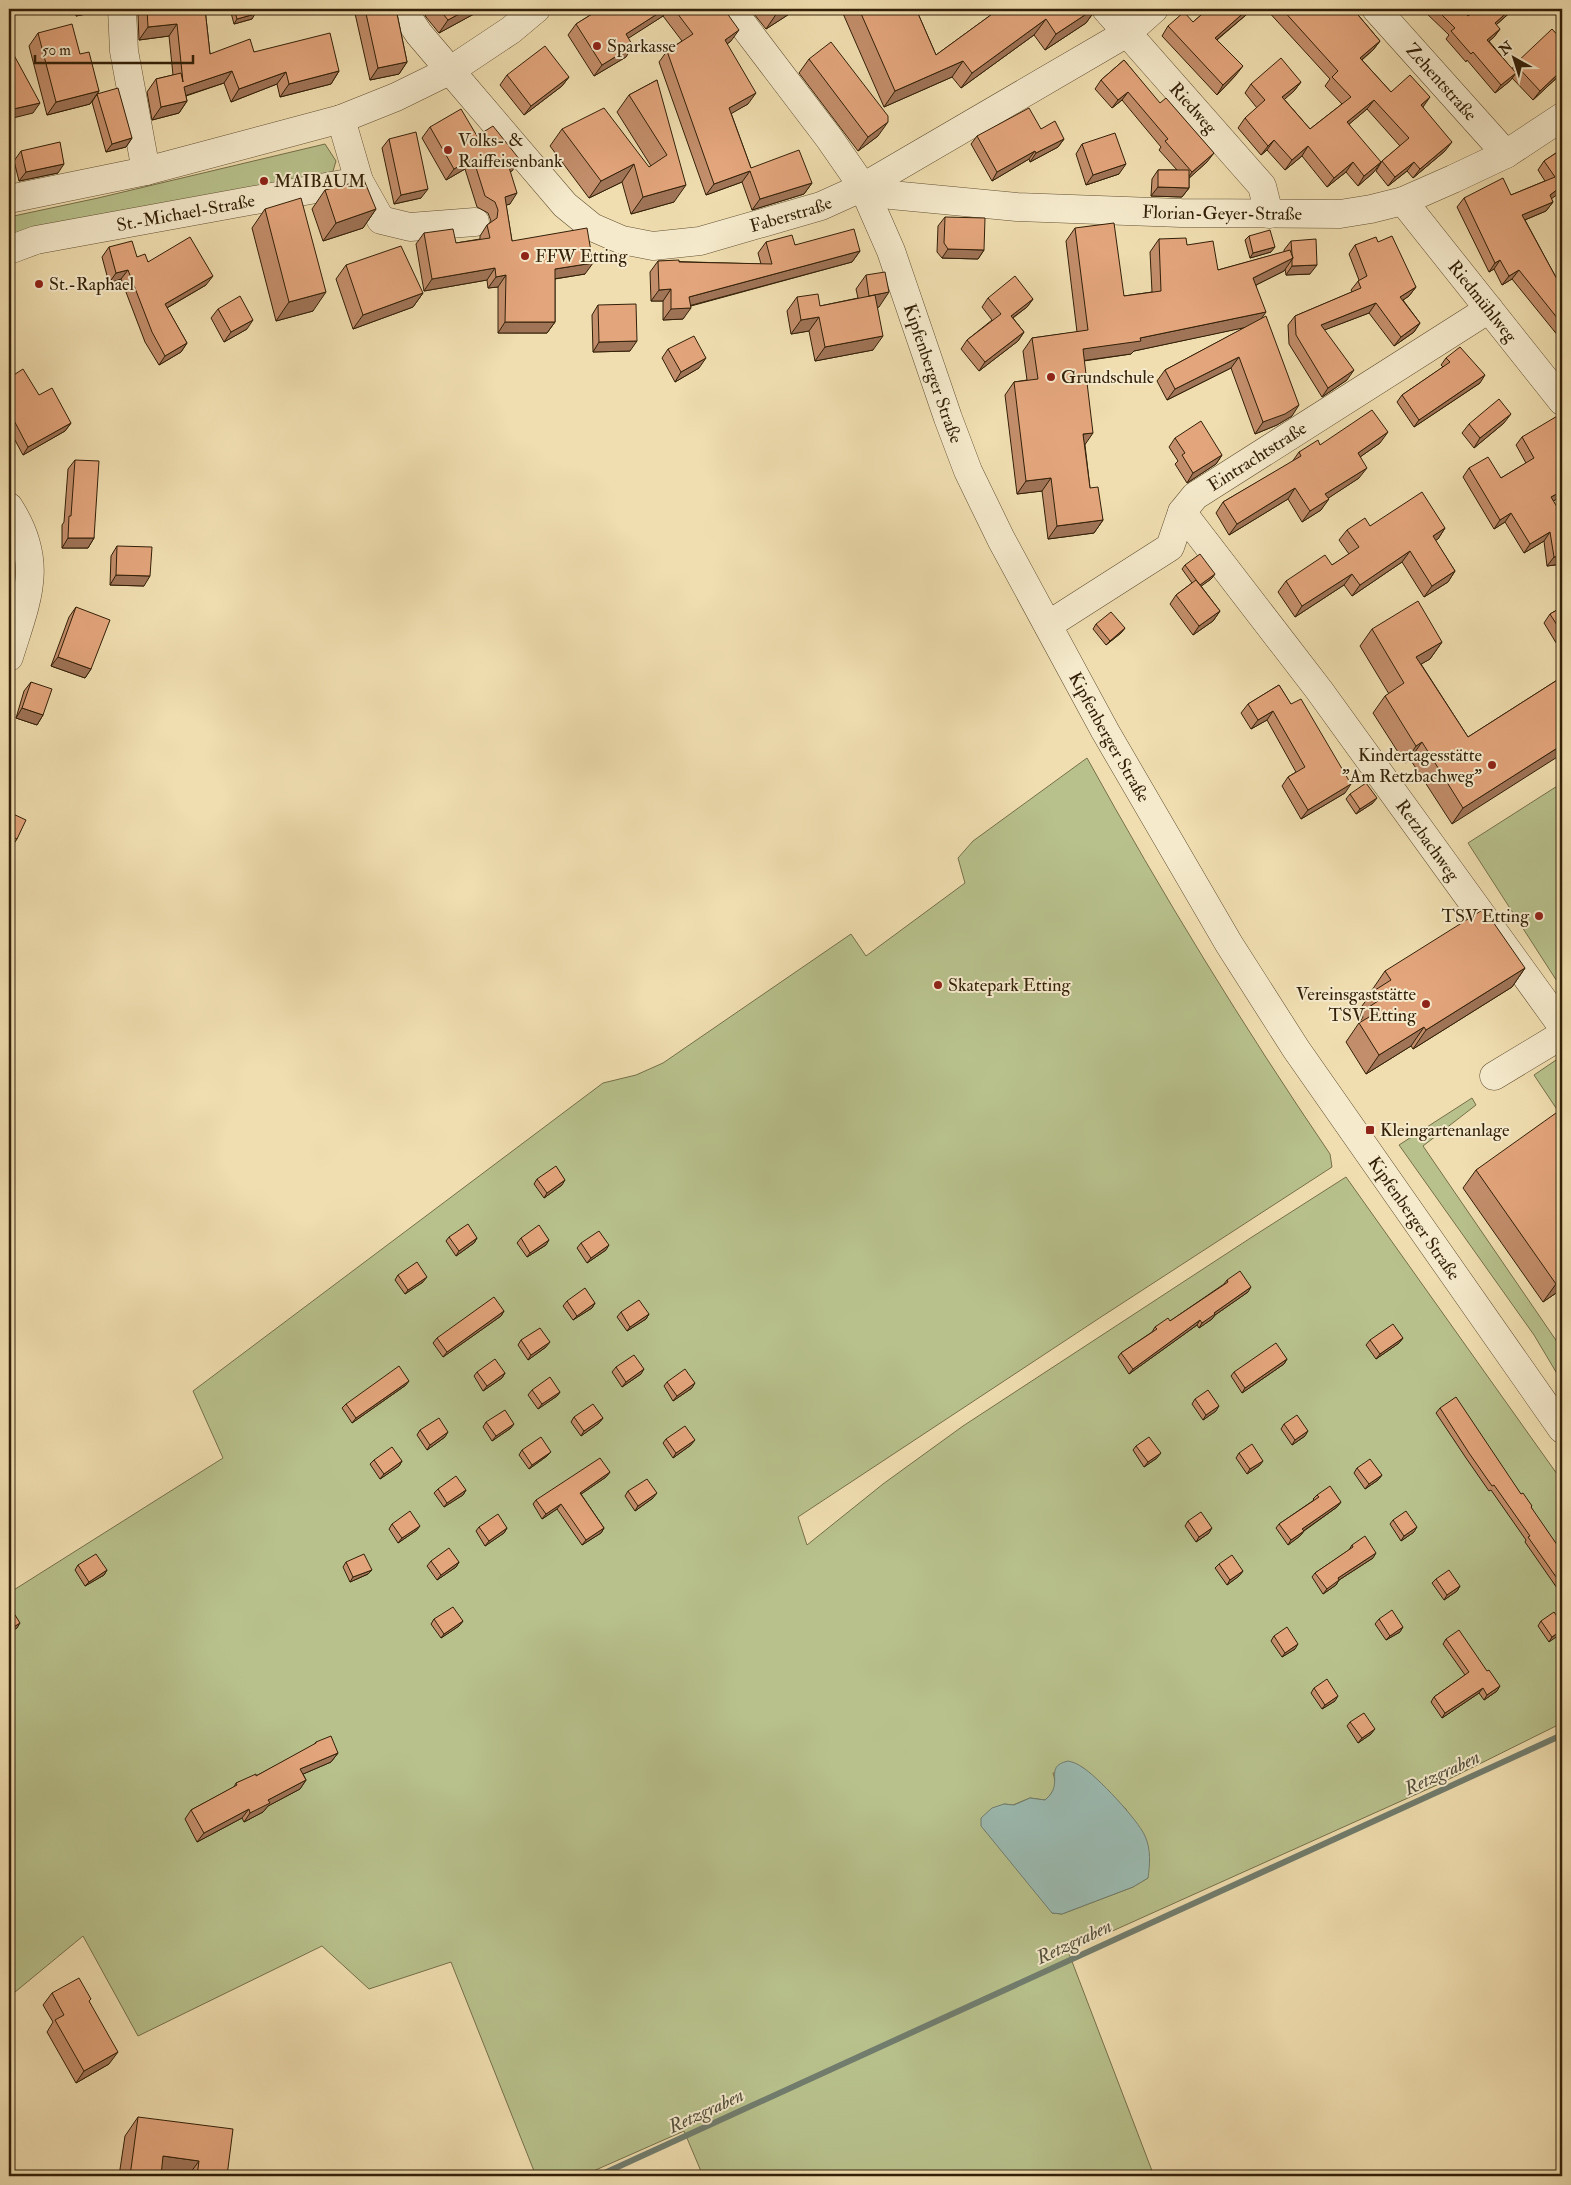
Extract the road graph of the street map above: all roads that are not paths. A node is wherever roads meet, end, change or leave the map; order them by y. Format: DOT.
graph roads {
  1 [pos="122,9"];
  2 [pos="402,9"];
  3 [pos="536,9"];
  4 [pos="731,9"];
  5 [pos="1106,9"];
  6 [pos="1154,9"];
  7 [pos="1376,9"];
  8 [pos="1127,33"];
  9 [pos="451,70"];
  10 [pos="1562,117"];
  11 [pos="342,119"];
  12 [pos="1506,154"];
  13 [pos="146,172"];
  14 [pos="359,181"];
  15 [pos="863,187"];
  16 [pos="9,199"];
  17 [pos="1402,201"];
  18 [pos="1270,214"];
  19 [pos="475,222"];
  20 [pos="9,250"];
  21 [pos="1489,309"];
  22 [pos="1562,401"];
  23 [pos="9,507"];
  24 [pos="1182,512"];
  25 [pos="1048,625"];
  26 [pos="9,657"];
  27 [pos="1562,1026"];
  28 [pos="1562,1035"];
  29 [pos="1494,1076"];
  30 [pos="1562,1429"];
  1 -- 13 [label="street"];
  2 -- 9 [label="street, Faberstraße"];
  3 -- 9 [label="street"];
  4 -- 15 [label="street, Kipfenberger Straße"];
  5 -- 8 [label="street, Riedweg"];
  6 -- 8 [label="street, Faberstraße"];
  7 -- 12 [label="street, Zehentstraße"];
  8 -- 15 [label="street, Faberstraße"];
  8 -- 18 [label="street, Riedweg"];
  9 -- 11 [label="street"];
  9 -- 15 [label="street, Faberstraße"];
  10 -- 12 [label="street, Florian-Geyer-Straße"];
  11 -- 13 [label="street"];
  11 -- 14 [label="street"];
  12 -- 17 [label="street, Florian-Geyer-Straße"];
  13 -- 16 [label="street"];
  14 -- 19 [label="street"];
  14 -- 20 [label="street, St.-Michael-Straße"];
  15 -- 18 [label="street, Florian-Geyer-Straße"];
  15 -- 25 [label="street, Kipfenberger Straße"];
  17 -- 18 [label="street, Florian-Geyer-Straße"];
  17 -- 21 [label="street, Riedmühlweg"];
  21 -- 22 [label="street, Riedmühlweg"];
  21 -- 24 [label="street, Eintrachtstraße"];
  23 -- 26 [label="street"];
  24 -- 25 [label="street, Eintrachtstraße"];
  24 -- 27 [label="street, Retzbachweg"];
  25 -- 30 [label="street, Kipfenberger Straße"];
  28 -- 29 [label="street"];
}
